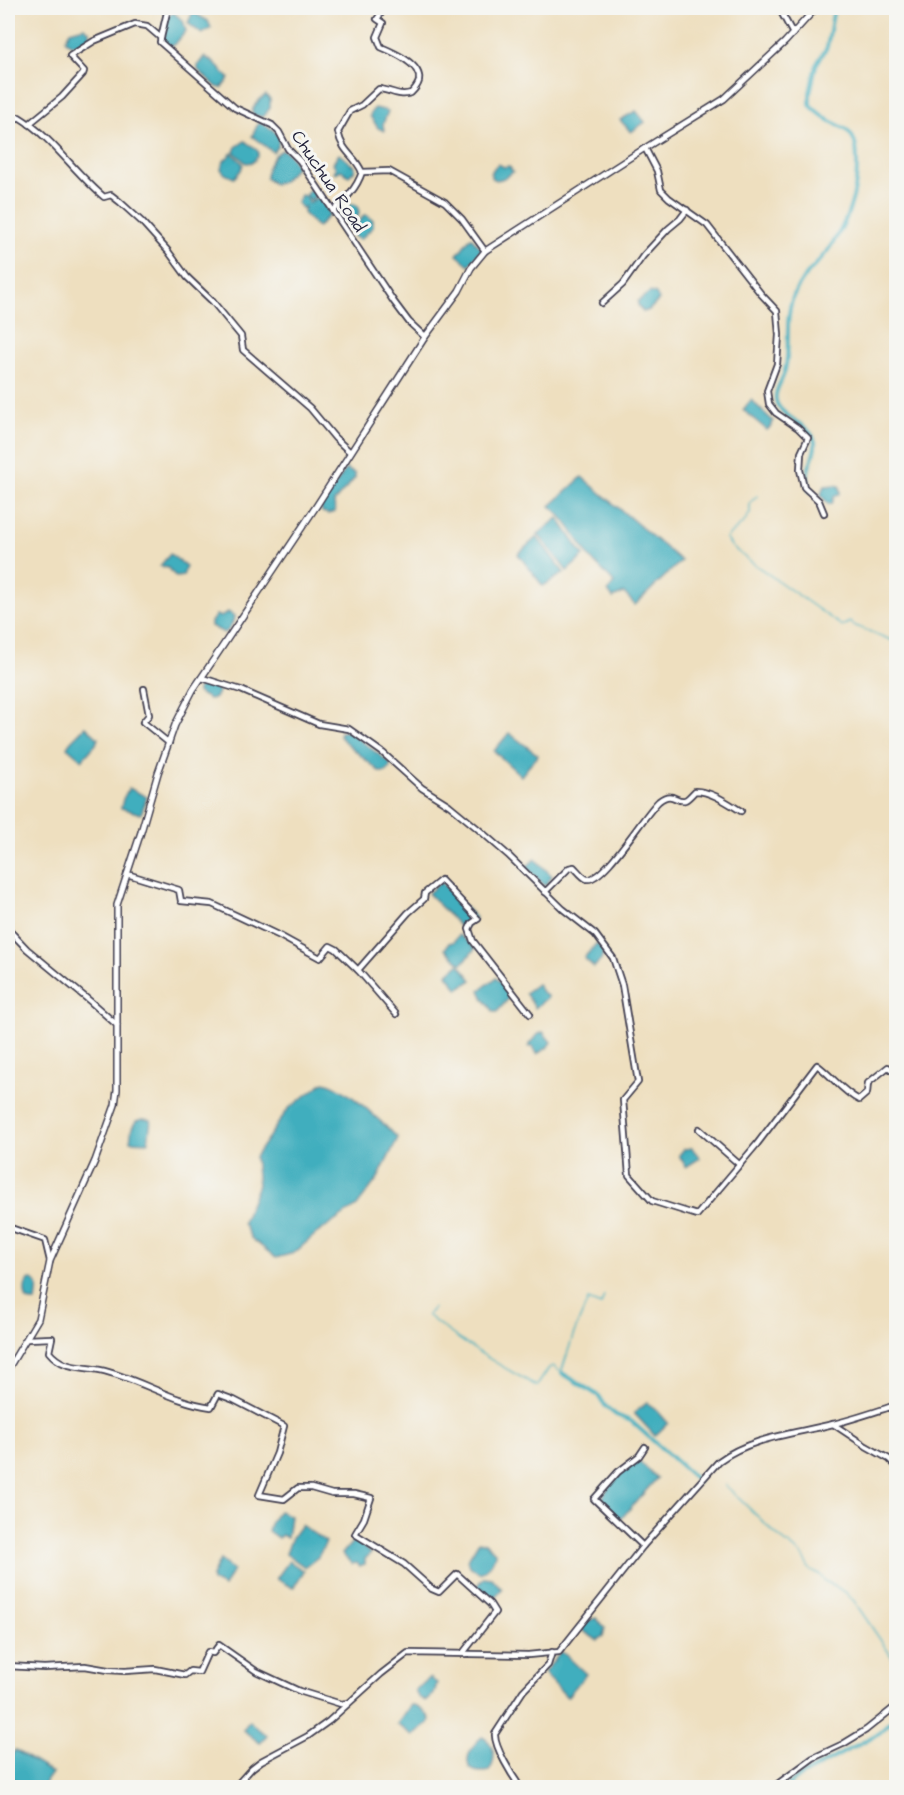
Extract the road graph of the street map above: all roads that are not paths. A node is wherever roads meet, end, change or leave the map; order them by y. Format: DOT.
graph roads {
  1 [pos="168,8"];
  2 [pos="385,8"];
  3 [pos="779,8"];
  4 [pos="816,8"];
  5 [pos="793,34"];
  6 [pos="161,38"];
  7 [pos="29,124"];
  8 [pos="8,132"];
  9 [pos="645,147"];
  10 [pos="362,172"];
  11 [pos="687,210"];
  12 [pos="333,211"];
  13 [pos="485,251"];
  14 [pos="602,303"];
  15 [pos="425,337"];
  16 [pos="350,452"];
  17 [pos="824,513"];
  18 [pos="202,678"];
  19 [pos="144,689"];
  20 [pos="169,743"];
  21 [pos="741,811"];
  22 [pos="127,874"];
  23 [pos="545,892"];
  24 [pos="8,929"];
  25 [pos="358,969"];
  26 [pos="396,1014"];
  27 [pos="530,1014"];
  28 [pos="117,1025"];
  29 [pos="897,1073"];
  30 [pos="699,1129"];
  31 [pos="740,1165"];
  32 [pos="8,1227"];
  33 [pos="50,1261"];
  34 [pos="27,1339"];
  35 [pos="8,1369"];
  36 [pos="897,1405"];
  37 [pos="833,1424"];
  38 [pos="645,1447"];
  39 [pos="897,1466"];
  40 [pos="643,1546"];
  41 [pos="552,1652"];
  42 [pos="463,1653"];
  43 [pos="8,1666"];
  44 [pos="349,1703"];
  45 [pos="897,1706"];
  46 [pos="234,1788"];
  47 [pos="521,1788"];
  48 [pos="772,1788"];
  1 -- 6 [label="street"];
  2 -- 10 [label="street"];
  3 -- 5 [label="street"];
  4 -- 5 [label="main road"];
  5 -- 9 [label="main road"];
  6 -- 7 [label="street"];
  6 -- 12 [label="street, Chuchua Road"];
  7 -- 8 [label="street"];
  7 -- 16 [label="street"];
  9 -- 11 [label="street"];
  9 -- 13 [label="main road"];
  10 -- 12 [label="street"];
  10 -- 13 [label="street"];
  11 -- 14 [label="street"];
  11 -- 17 [label="street"];
  12 -- 15 [label="street, Chuchua Road"];
  13 -- 15 [label="main road"];
  15 -- 16 [label="main road"];
  16 -- 18 [label="main road"];
  18 -- 20 [label="main road"];
  18 -- 23 [label="street"];
  19 -- 20 [label="street"];
  20 -- 22 [label="main road"];
  21 -- 23 [label="street"];
  22 -- 25 [label="street"];
  22 -- 28 [label="main road"];
  23 -- 31 [label="street"];
  24 -- 28 [label="street"];
  25 -- 26 [label="street"];
  25 -- 27 [label="street"];
  28 -- 33 [label="main road"];
  29 -- 31 [label="street"];
  30 -- 31 [label="street"];
  32 -- 33 [label="street"];
  33 -- 34 [label="main road"];
  34 -- 35 [label="main road"];
  34 -- 42 [label="street"];
  36 -- 37 [label="street"];
  37 -- 39 [label="street"];
  37 -- 40 [label="street"];
  38 -- 40 [label="street"];
  40 -- 41 [label="street"];
  41 -- 42 [label="street"];
  41 -- 47 [label="street"];
  42 -- 44 [label="street"];
  43 -- 44 [label="street"];
  44 -- 46 [label="street"];
  45 -- 48 [label="street"];
}
